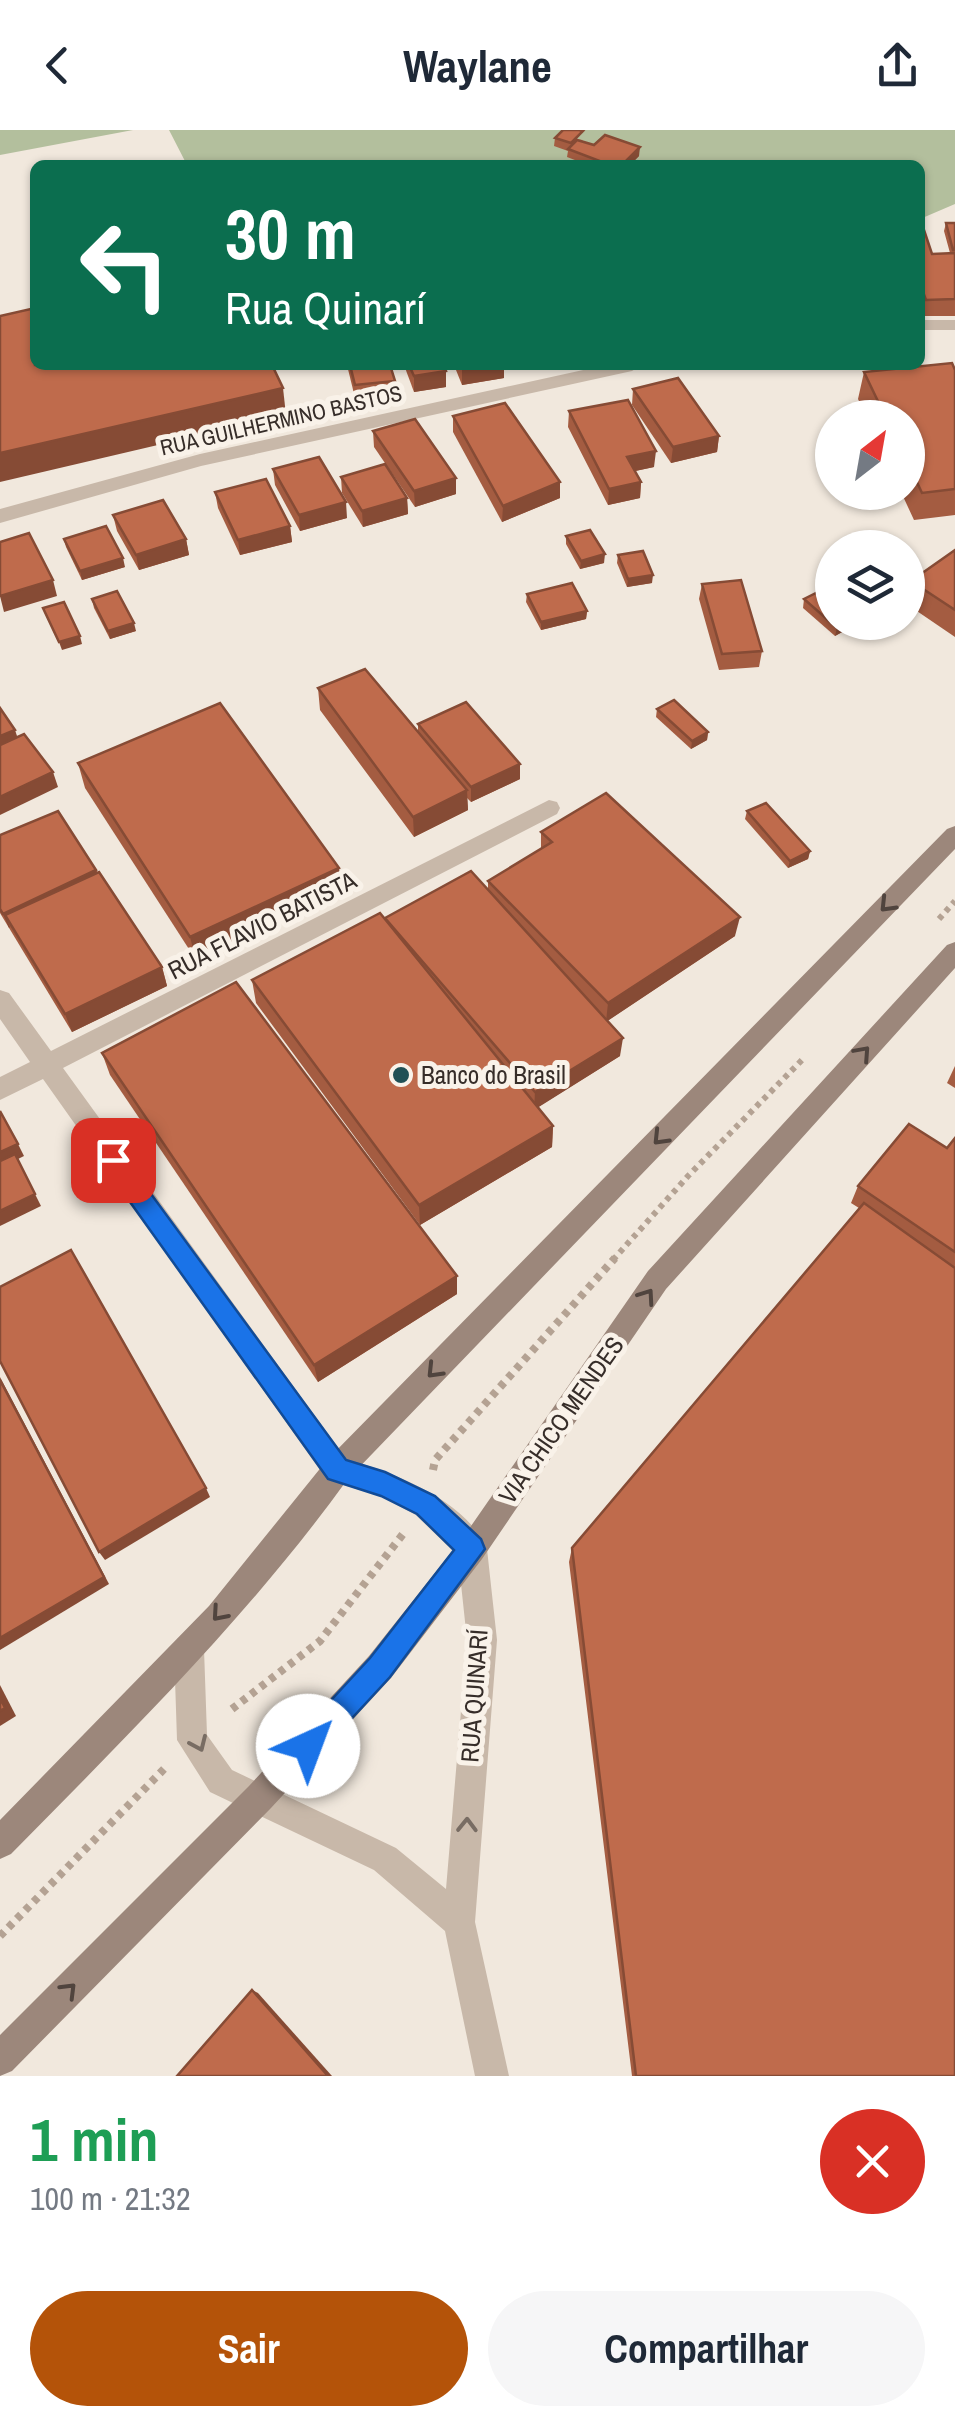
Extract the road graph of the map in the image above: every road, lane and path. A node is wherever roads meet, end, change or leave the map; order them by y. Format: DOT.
graph roads {
  1 [pos="925,324"];
  2 [pos="955,325"];
  3 [pos="609,370"];
  4 [pos="0,516"];
  5 [pos="549,808"];
  6 [pos="955,835"];
  7 [pos="955,901"];
  8 [pos="931,927"];
  9 [pos="955,952"];
  10 [pos="0,1000"];
  11 [pos="810,1052"];
  12 [pos="46,1067"];
  13 [pos="0,1089"];
  14 [pos="434,1460"];
  15 [pos="337,1470"];
  16 [pos="472,1549"];
  17 [pos="189,1649"];
  18 [pos="260,1798"];
  19 [pos="0,1843"];
  20 [pos="459,1922"];
  21 [pos="0,2060"];
  22 [pos="492,2076"];
  1 -- 2 [label="street"];
  3 -- 4 [label="street, RUA GUILHERMINO BASTOS"];
  5 -- 12 [label="street, RUA FLAVIO BATISTA"];
  6 -- 15 [label="main road, one-way"];
  7 -- 8 [label="path"];
  16 -- 9 [label="main road, VIA CHICO MENDES, one-way"];
  10 -- 12 [label="street"];
  11 -- 14 [label="path"];
  12 -- 13 [label="street, RUA FLAVIO BATISTA"];
  12 -- 15 [label="street"];
  15 -- 16 [label="street"];
  15 -- 17 [label="main road, one-way"];
  16 -- 18 [label="main road, VIA CHICO MENDES"];
  20 -- 16 [label="street, RUA QUINARÍ, one-way"];
  17 -- 18 [label="street, one-way"];
  17 -- 19 [label="main road"];
  18 -- 20 [label="street"];
  21 -- 18 [label="main road, VIA CHICO MENDES, one-way"];
  20 -- 22 [label="street, RUA QUINARÍ"];
}
